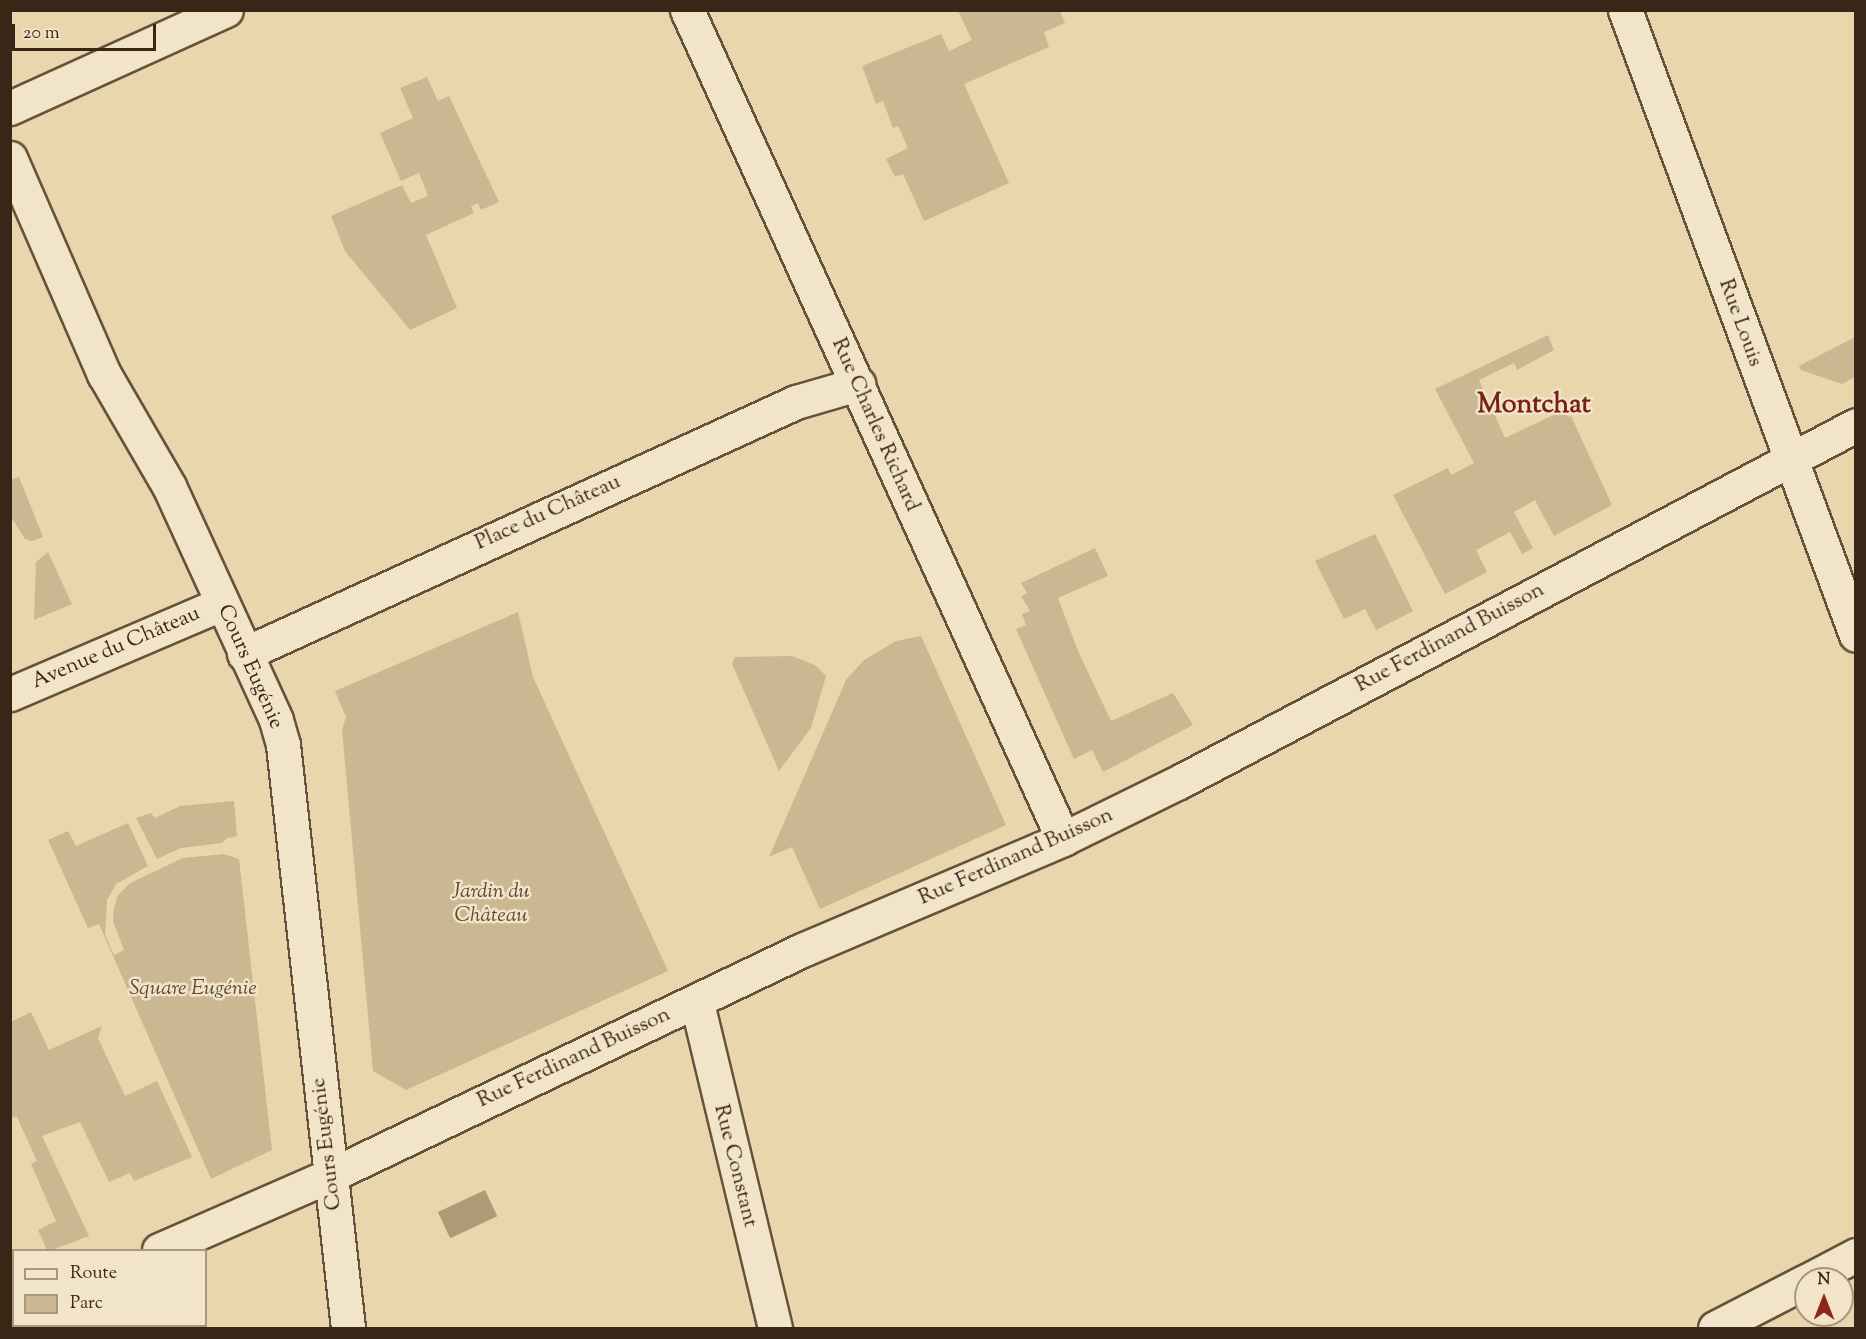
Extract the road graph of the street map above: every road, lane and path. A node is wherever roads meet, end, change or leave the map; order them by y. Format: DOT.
graph roads {
  1 [pos="226,10"];
  2 [pos="687,10"];
  3 [pos="1625,10"];
  4 [pos="10,108"];
  5 [pos="10,158"];
  6 [pos="858,384"];
  7 [pos="1856,425"];
  8 [pos="1791,458"];
  9 [pos="221,604"];
  10 [pos="1856,635"];
  11 [pos="244,654"];
  12 [pos="10,694"];
  13 [pos="1063,839"];
  14 [pos="697,1003"];
  15 [pos="331,1175"];
  16 [pos="164,1249"];
  17 [pos="1856,1255"];
  18 [pos="1833,1267"];
  19 [pos="1794,1287"];
  20 [pos="348,1329"];
  21 [pos="775,1329"];
  22 [pos="1715,1329"];
  1 -- 4 [label="street"];
  2 -- 6 [label="street, Rue Charles Richard"];
  3 -- 8 [label="street, Rue Louis"];
  5 -- 9 [label="street, Cours Eugénie"];
  6 -- 11 [label="street, Place du Château"];
  6 -- 13 [label="street, Rue Charles Richard"];
  7 -- 8 [label="street, Rue Ferdinand Buisson"];
  8 -- 10 [label="street, Rue Louis"];
  8 -- 13 [label="street, Rue Ferdinand Buisson"];
  9 -- 11 [label="street, Cours Eugénie"];
  9 -- 12 [label="street, Avenue du Château"];
  11 -- 15 [label="street, Cours Eugénie"];
  13 -- 14 [label="street, Rue Ferdinand Buisson"];
  14 -- 15 [label="street, Rue Ferdinand Buisson"];
  14 -- 21 [label="street, Rue Constant"];
  15 -- 16 [label="street, Rue Ferdinand Buisson"];
  15 -- 20 [label="street, Cours Eugénie"];
  17 -- 18 [label="street"];
  19 -- 22 [label="street"];
}
